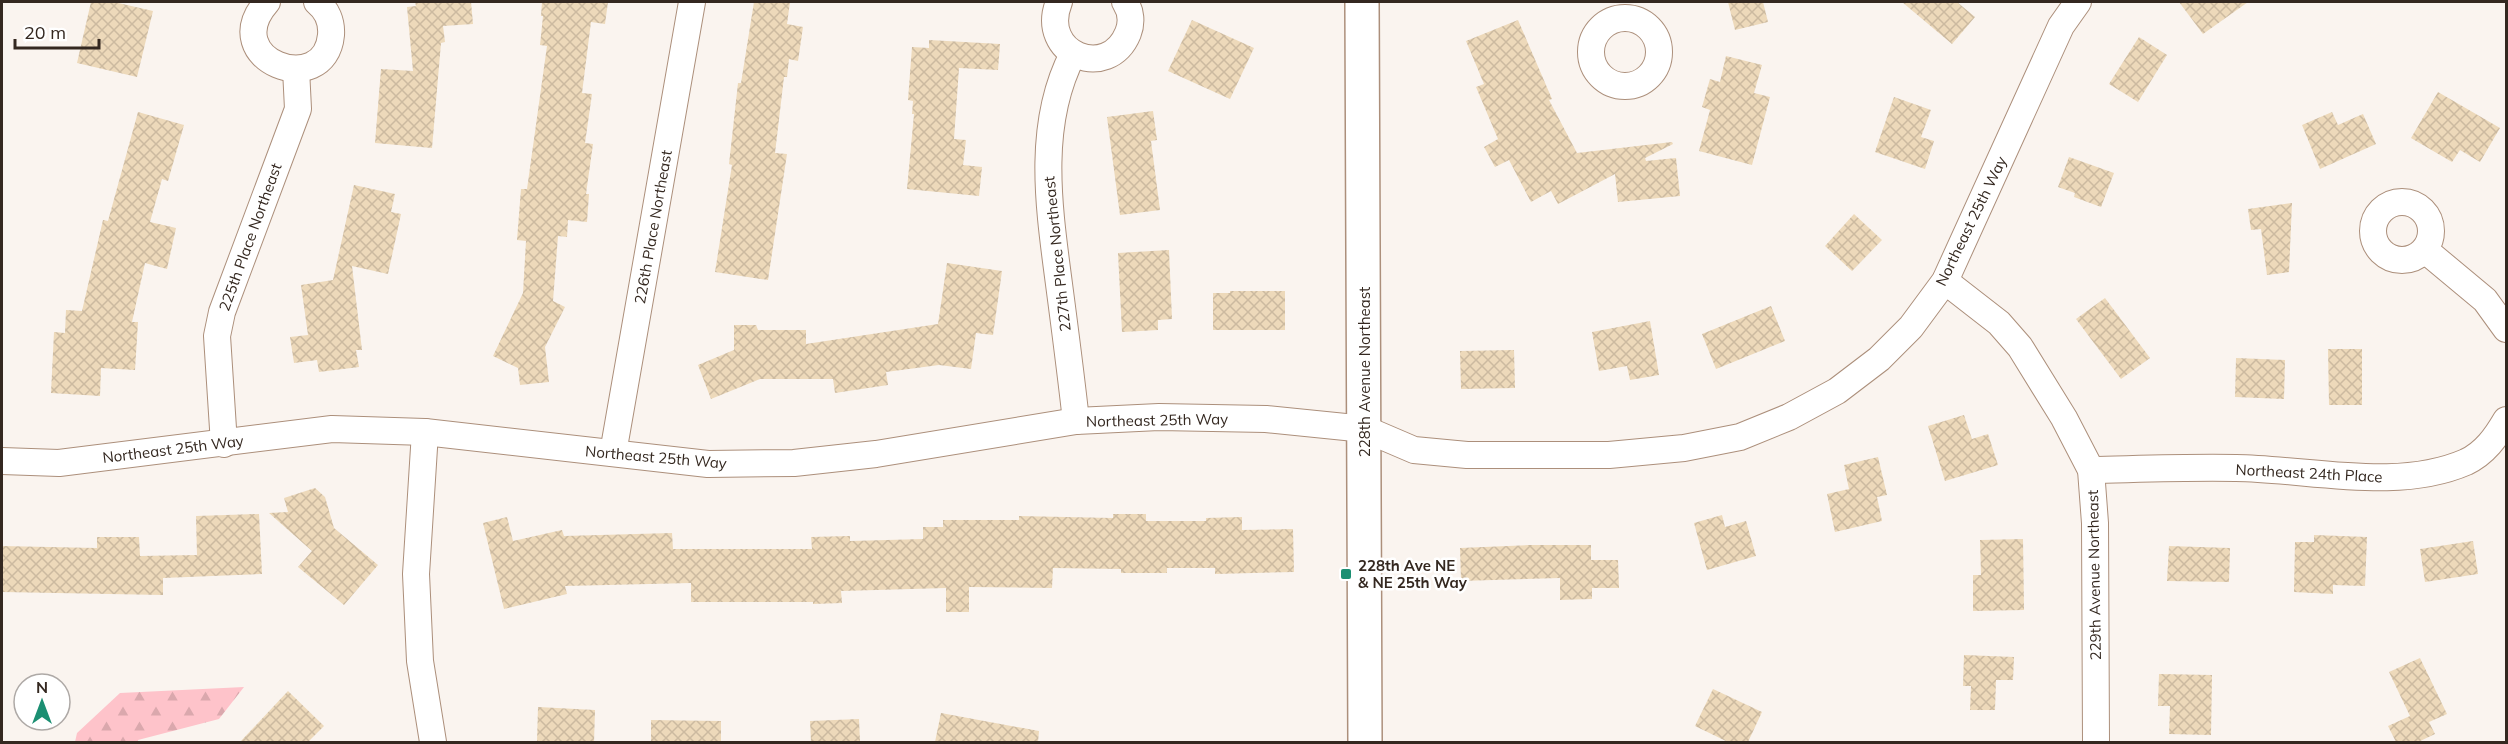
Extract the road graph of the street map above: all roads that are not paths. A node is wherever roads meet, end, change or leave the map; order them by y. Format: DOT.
graph roads {
  1 [pos="267,2"];
  2 [pos="317,2"];
  3 [pos="692,2"];
  4 [pos="1059,2"];
  5 [pos="1125,2"];
  6 [pos="1362,2"];
  7 [pos="2078,2"];
  8 [pos="1073,54"];
  9 [pos="296,69"];
  10 [pos="2425,250"];
  11 [pos="1945,281"];
  12 [pos="2506,329"];
  13 [pos="2506,420"];
  14 [pos="1076,421"];
  15 [pos="1365,429"];
  16 [pos="425,432"];
  17 [pos="224,444"];
  18 [pos="613,453"];
  19 [pos="2,461"];
  20 [pos="2091,470"];
  21 [pos="433,742"];
  22 [pos="1365,742"];
  23 [pos="2096,742"];
  1 -- 9 [label="street"];
  2 -- 9 [label="street"];
  3 -- 18 [label="street, 226th Place Northeast"];
  4 -- 8 [label="street"];
  5 -- 8 [label="street"];
  6 -- 15 [label="main road, 228th Avenue Northeast"];
  7 -- 11 [label="street, Northeast 25th Way"];
  8 -- 14 [label="street, 227th Place Northeast"];
  9 -- 17 [label="street, 225th Place Northeast"];
  10 -- 12 [label="street"];
  11 -- 15 [label="street, Northeast 25th Way"];
  11 -- 20 [label="street, 229th Avenue Northeast"];
  13 -- 20 [label="street, Northeast 24th Place"];
  14 -- 15 [label="street, Northeast 25th Way"];
  14 -- 18 [label="street, Northeast 25th Way"];
  15 -- 22 [label="main road, 228th Avenue Northeast"];
  16 -- 17 [label="street, Northeast 25th Way"];
  16 -- 18 [label="street, Northeast 25th Way"];
  16 -- 21 [label="street"];
  17 -- 19 [label="street, Northeast 25th Way"];
  20 -- 23 [label="street, 229th Avenue Northeast"];
}
